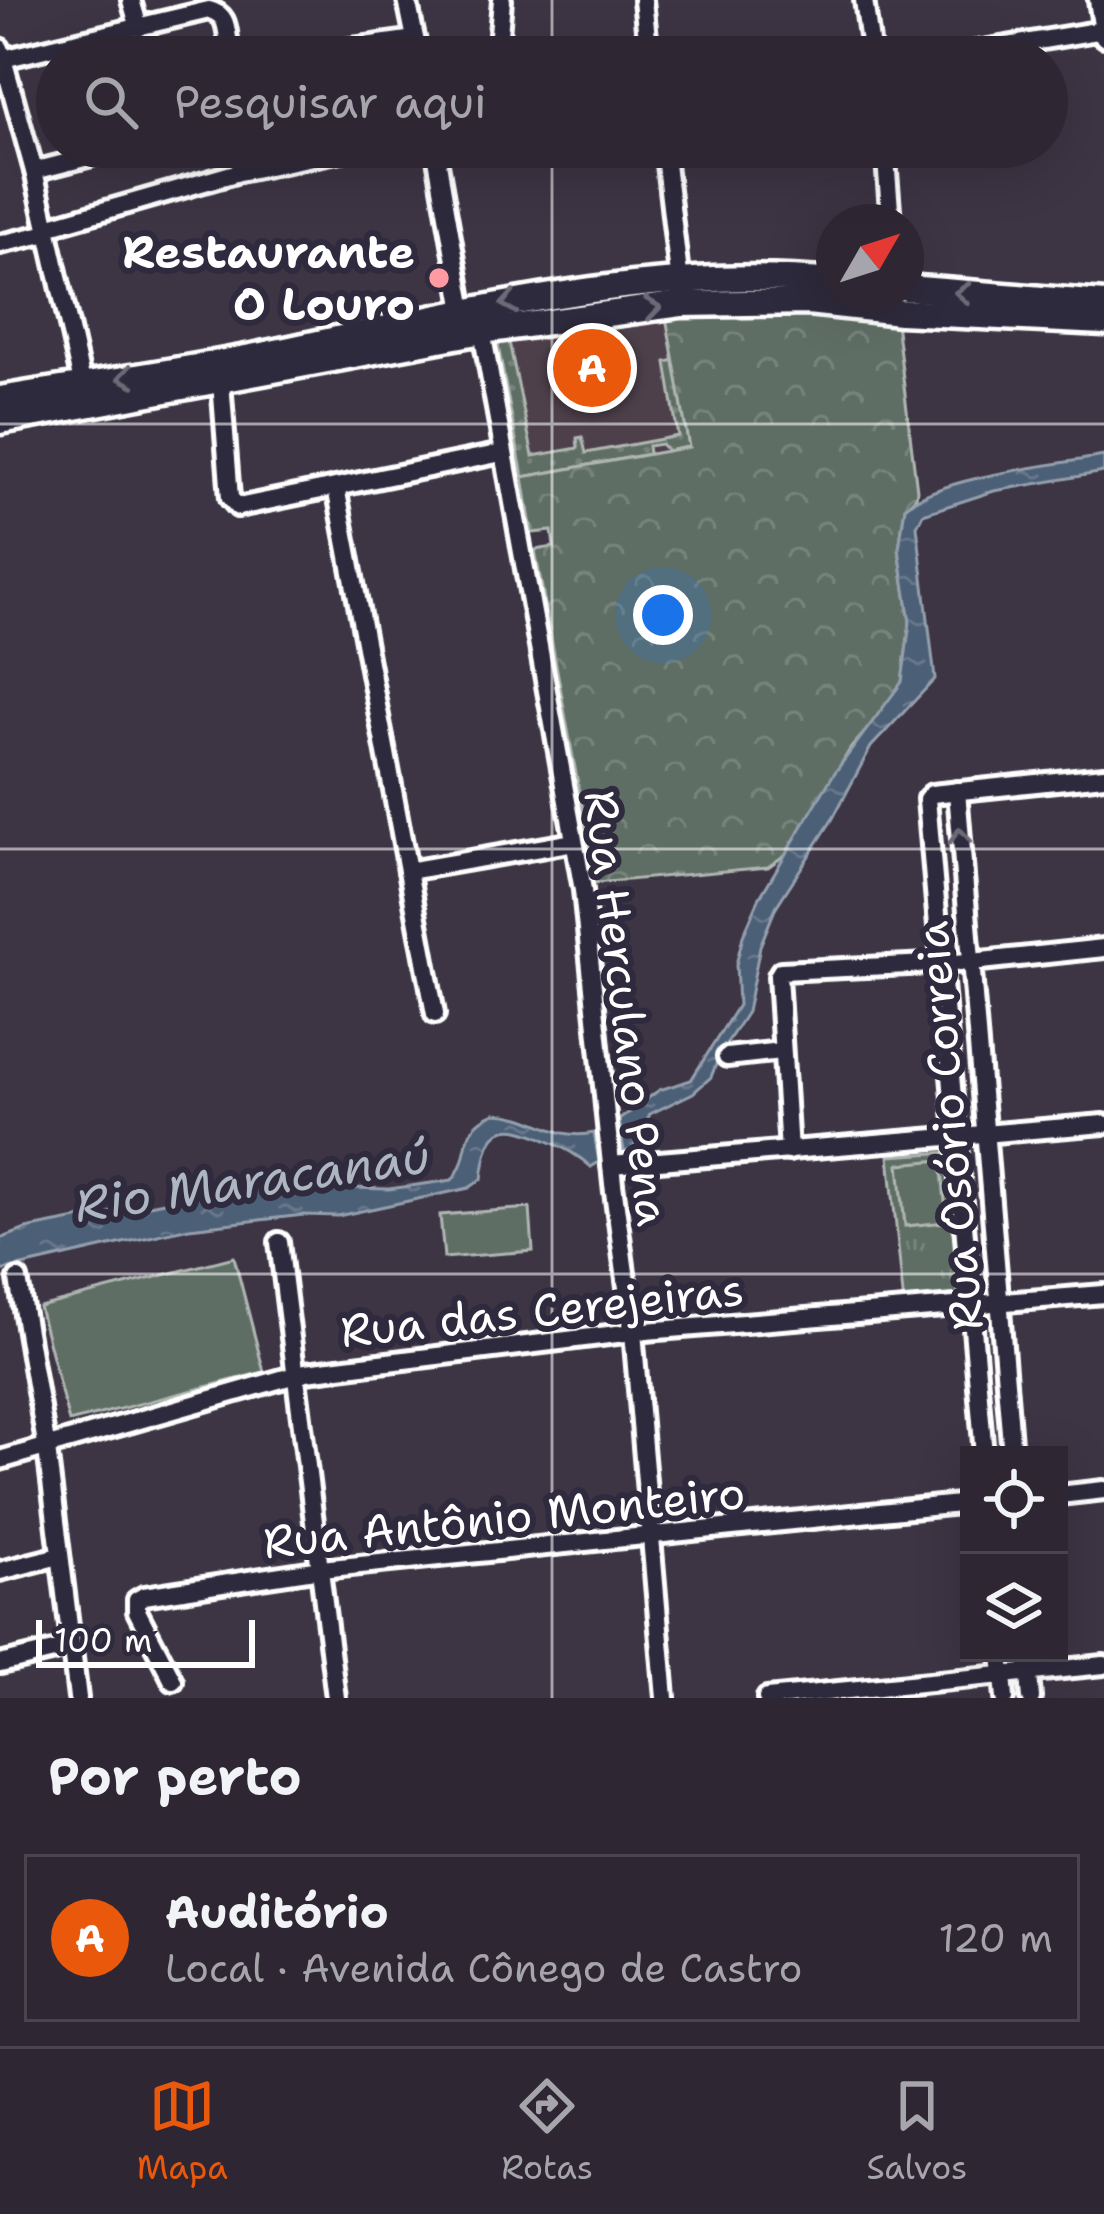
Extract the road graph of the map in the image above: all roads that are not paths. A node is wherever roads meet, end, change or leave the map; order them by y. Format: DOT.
graph roads {
  1 [pos="131,0"];
  2 [pos="407,0"];
  3 [pos="502,0"];
  4 [pos="643,0"];
  5 [pos="864,0"];
  6 [pos="1102,20"];
  7 [pos="139,28"];
  8 [pos="95,36"];
  9 [pos="229,36"];
  10 [pos="414,36"];
  11 [pos="498,36"];
  12 [pos="647,36"];
  13 [pos="869,36"];
  14 [pos="1032,36"];
  15 [pos="36,47"];
  16 [pos="2,53"];
  17 [pos="6,95"];
  18 [pos="46,168"];
  19 [pos="259,168"];
  20 [pos="440,168"];
  21 [pos="666,168"];
  22 [pos="887,168"];
  23 [pos="34,171"];
  24 [pos="890,204"];
  25 [pos="48,230"];
  26 [pos="0,244"];
  27 [pos="816,281"];
  28 [pos="680,283"];
  29 [pos="924,289"];
  30 [pos="1104,304"];
  31 [pos="464,311"];
  32 [pos="1104,322"];
  33 [pos="482,331"];
  34 [pos="221,382"];
  35 [pos="85,396"];
  36 [pos="0,399"];
  37 [pos="0,421"];
  38 [pos="502,454"];
  39 [pos="336,488"];
  40 [pos="1104,776"];
  41 [pos="957,791"];
  42 [pos="574,842"];
  43 [pos="408,871"];
  44 [pos="1104,948"];
  45 [pos="940,962"];
  46 [pos="972,962"];
  47 [pos="435,1013"];
  48 [pos="781,1052"];
  49 [pos="727,1057"];
  50 [pos="1104,1124"];
  51 [pos="983,1136"];
  52 [pos="954,1138"];
  53 [pos="789,1151"];
  54 [pos="611,1161"];
  55 [pos="279,1242"];
  56 [pos="18,1279"];
  57 [pos="1104,1294"];
  58 [pos="1000,1302"];
  59 [pos="971,1304"];
  60 [pos="633,1332"];
  61 [pos="294,1376"];
  62 [pos="983,1446"];
  63 [pos="1011,1446"];
  64 [pos="47,1449"];
  65 [pos="0,1460"];
  66 [pos="1104,1490"];
  67 [pos="1068,1494"];
  68 [pos="960,1504"];
  69 [pos="653,1538"];
  70 [pos="59,1556"];
  71 [pos="320,1569"];
  72 [pos="0,1571"];
  73 [pos="70,1647"];
  74 [pos="1002,1662"];
  75 [pos="1028,1662"];
  76 [pos="0,1664"];
  77 [pos="1104,1665"];
  78 [pos="1003,1674"];
  79 [pos="173,1681"];
  80 [pos="78,1698"];
  81 [pos="336,1698"];
  82 [pos="665,1698"];
  83 [pos="766,1698"];
  84 [pos="1005,1698"];
  85 [pos="1031,1698"];
  1 -- 7 [label="street"];
  2 -- 10 [label="street"];
  3 -- 11 [label="street"];
  4 -- 12 [label="street"];
  5 -- 13 [label="street"];
  6 -- 14 [label="street"];
  7 -- 8 [label="street"];
  7 -- 9 [label="street"];
  15 -- 16 [label="street"];
  16 -- 17 [label="street"];
  17 -- 23 [label="street"];
  18 -- 23 [label="street"];
  19 -- 25 [label="street"];
  20 -- 31 [label="street"];
  21 -- 28 [label="street"];
  22 -- 24 [label="street"];
  23 -- 25 [label="street"];
  25 -- 26 [label="street"];
  25 -- 35 [label="street"];
  27 -- 28 [label="main road"];
  28 -- 31 [label="main road, one-way"];
  30 -- 29 [label="main road, one-way"];
  31 -- 35 [label="main road, one-way"];
  33 -- 32 [label="main road, one-way"];
  33 -- 34 [label="main road"];
  33 -- 38 [label="street, Rua Herculano Pena"];
  34 -- 35 [label="main road"];
  34 -- 39 [label="street"];
  35 -- 36 [label="main road"];
  35 -- 37 [label="main road"];
  38 -- 39 [label="street"];
  38 -- 42 [label="street, Rua Herculano Pena"];
  39 -- 43 [label="street"];
  40 -- 41 [label="street"];
  41 -- 45 [label="street, Rua Osório Correia"];
  46 -- 41 [label="street, Rua Osório Correia, one-way"];
  42 -- 43 [label="street"];
  42 -- 54 [label="street, Rua Herculano Pena"];
  43 -- 47 [label="street"];
  44 -- 46 [label="street"];
  45 -- 46 [label="street"];
  45 -- 48 [label="street"];
  45 -- 52 [label="street, Rua Osório Correia"];
  46 -- 51 [label="street, Rua Osório Correia"];
  48 -- 49 [label="street"];
  48 -- 53 [label="street"];
  50 -- 51 [label="street"];
  51 -- 52 [label="street"];
  51 -- 58 [label="street, Rua Osório Correia"];
  52 -- 53 [label="street"];
  52 -- 59 [label="street, Rua Osório Correia"];
  53 -- 54 [label="street"];
  54 -- 60 [label="street, Rua Herculano Pena"];
  55 -- 61 [label="street"];
  56 -- 64 [label="street"];
  57 -- 58 [label="street, Rua das Cerejeiras"];
  58 -- 59 [label="street, Rua das Cerejeiras"];
  58 -- 63 [label="street, Rua Osório Correia"];
  59 -- 60 [label="street, Rua das Cerejeiras"];
  59 -- 62 [label="street, Rua Osório Correia"];
  60 -- 61 [label="street, Rua das Cerejeiras"];
  60 -- 69 [label="street, Rua Herculano Pena"];
  61 -- 64 [label="street, Rua das Cerejeiras"];
  61 -- 71 [label="street"];
  64 -- 65 [label="street, Rua das Cerejeiras"];
  64 -- 70 [label="street"];
  66 -- 67 [label="street"];
  68 -- 69 [label="street, Rua Antônio Monteiro"];
  69 -- 71 [label="street, Rua Antônio Monteiro"];
  69 -- 82 [label="street, Rua Herculano Pena"];
  70 -- 72 [label="street"];
  70 -- 73 [label="street"];
  71 -- 79 [label="street, Rua Antônio Monteiro"];
  71 -- 81 [label="street"];
  73 -- 76 [label="street"];
  73 -- 80 [label="street"];
  74 -- 78 [label="street"];
  75 -- 77 [label="street"];
  75 -- 78 [label="street"];
  75 -- 85 [label="street"];
  78 -- 83 [label="street"];
  78 -- 84 [label="street"];
}
